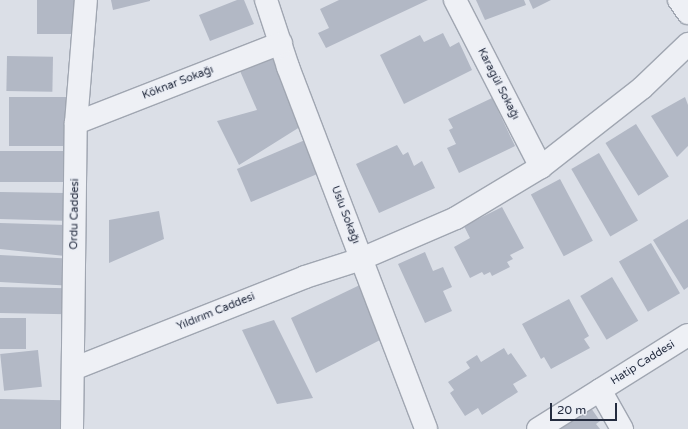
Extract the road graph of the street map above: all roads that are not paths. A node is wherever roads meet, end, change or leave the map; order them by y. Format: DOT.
graph roads {
  1 [pos="86,0"];
  2 [pos="266,0"];
  3 [pos="455,0"];
  4 [pos="679,0"];
  5 [pos="688,13"];
  6 [pos="280,43"];
  7 [pos="688,44"];
  8 [pos="76,123"];
  9 [pos="541,167"];
  10 [pos="361,258"];
  11 [pos="686,339"];
  12 [pos="73,369"];
  13 [pos="600,390"];
  14 [pos="72,429"];
  15 [pos="426,429"];
  16 [pos="538,429"];
  17 [pos="622,429"];
  1 -- 8 [label="street, Ordu Caddesi"];
  2 -- 6 [label="street, Uslu Sokağı"];
  3 -- 9 [label="street, Karagül Sokağı"];
  4 -- 5 [label="street"];
  6 -- 8 [label="street, Köknar Sokağı"];
  6 -- 10 [label="street, Uslu Sokağı"];
  7 -- 9 [label="street, Yıldırım Caddesi"];
  8 -- 12 [label="street, Ordu Caddesi"];
  9 -- 10 [label="street, Yıldırım Caddesi"];
  10 -- 12 [label="street, Yıldırım Caddesi"];
  10 -- 15 [label="street, Uslu Sokağı"];
  11 -- 13 [label="street, Hatip Caddesi"];
  12 -- 14 [label="street, Ordu Caddesi"];
  13 -- 16 [label="street, Hatip Caddesi"];
  13 -- 17 [label="street"];
}
